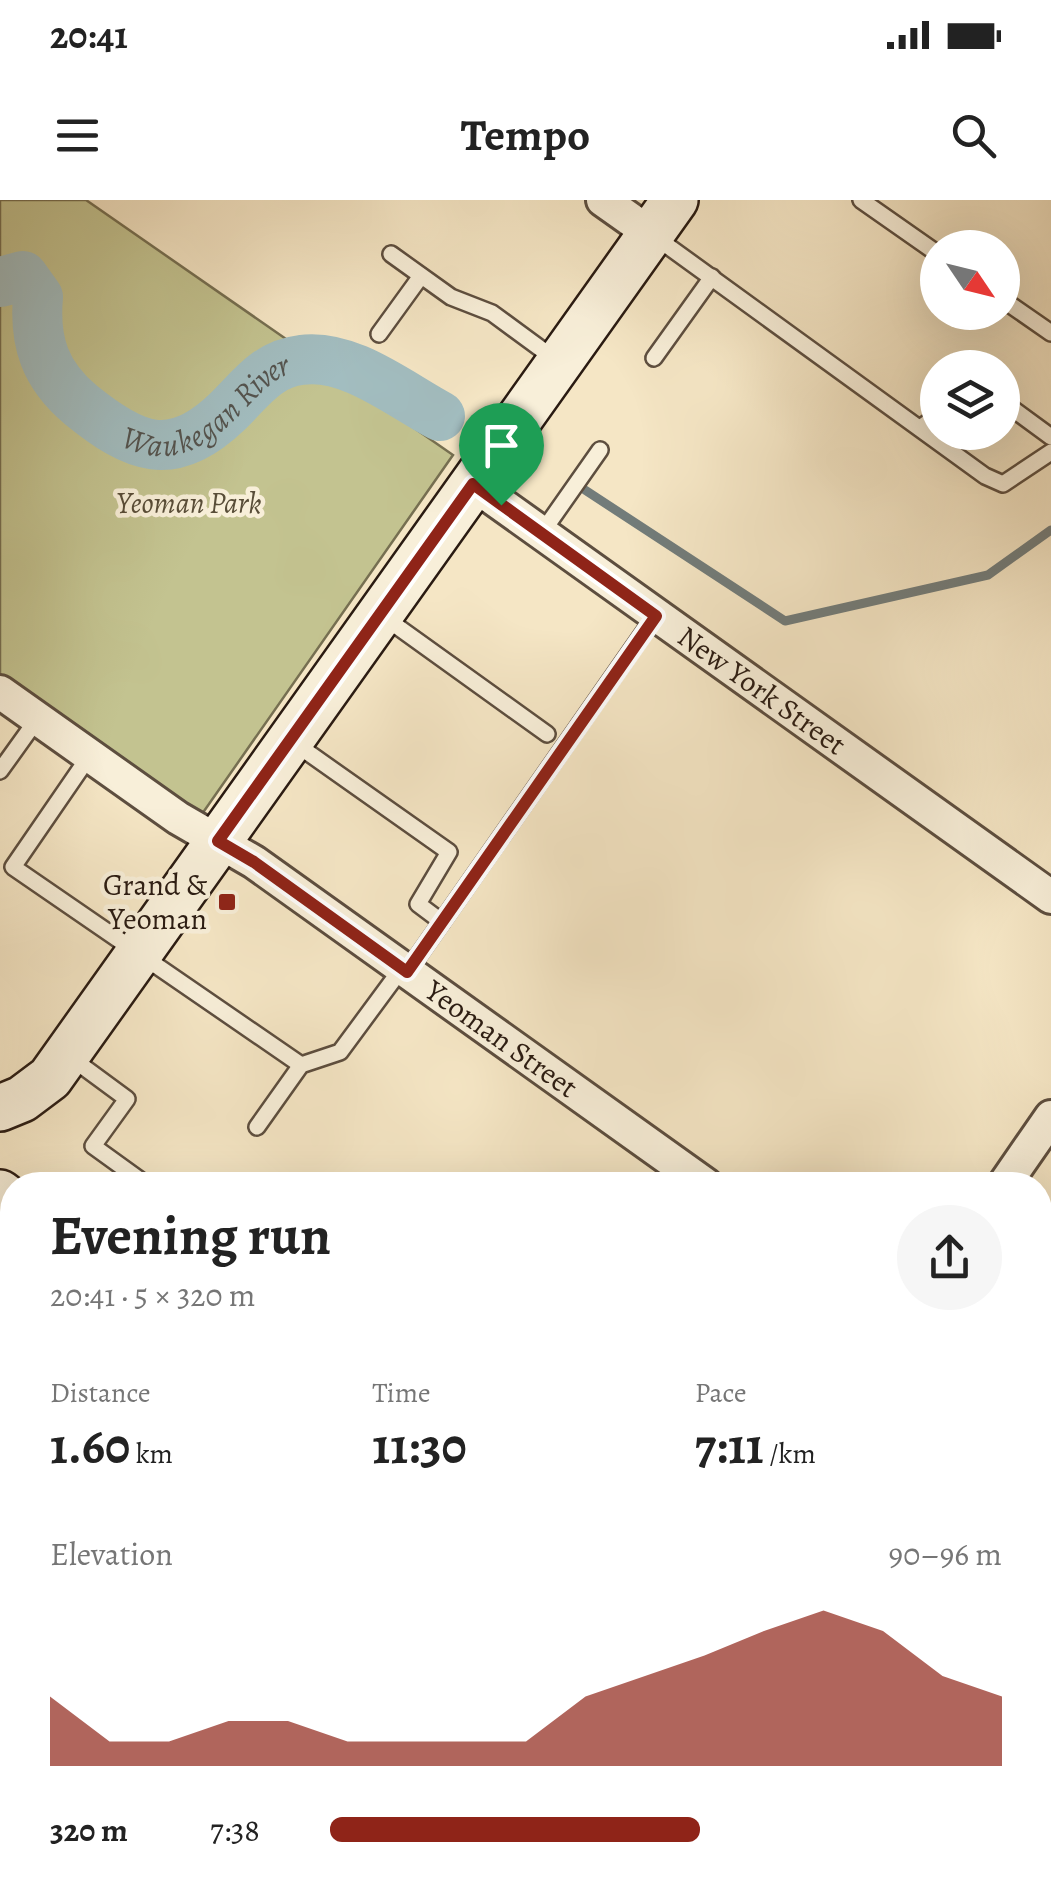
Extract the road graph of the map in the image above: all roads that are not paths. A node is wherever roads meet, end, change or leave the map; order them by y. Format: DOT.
graph roads {
  1 [pos="603,200"];
  2 [pos="861,200"];
  3 [pos="663,217"];
  4 [pos="920,241"];
  5 [pos="391,254"];
  6 [pos="421,276"];
  7 [pos="712,277"];
  8 [pos="1020,312"];
  9 [pos="380,334"];
  10 [pos="1051,334"];
  11 [pos="654,358"];
  12 [pos="559,362"];
  13 [pos="1020,414"];
  14 [pos="920,428"];
  15 [pos="1051,437"];
  16 [pos="600,450"];
  17 [pos="952,450"];
  18 [pos="1051,452"];
  19 [pos="473,484"];
  20 [pos="541,534"];
  21 [pos="380,614"];
  22 [pos="656,616"];
  23 [pos="0,692"];
  24 [pos="38,718"];
  25 [pos="547,734"];
  26 [pos="290,740"];
  27 [pos="90,754"];
  28 [pos="0,771"];
  29 [pos="218,841"];
  30 [pos="1051,896"];
  31 [pos="442,922"];
  32 [pos="138,954"];
  33 [pos="404,970"];
  34 [pos="67,1054"];
  35 [pos="301,1065"];
  36 [pos="0,1108"];
  37 [pos="1051,1117"];
  38 [pos="258,1127"];
  39 [pos="129,1172"];
  40 [pos="688,1172"];
  41 [pos="1013,1172"];
  1 -- 3 [label="street"];
  2 -- 4 [label="lane"];
  3 -- 7 [label="lane"];
  3 -- 12 [label="main road"];
  5 -- 6 [label="lane"];
  6 -- 9 [label="lane"];
  6 -- 12 [label="lane"];
  7 -- 11 [label="lane"];
  7 -- 14 [label="lane"];
  8 -- 10 [label="lane"];
  12 -- 19 [label="main road"];
  13 -- 15 [label="lane"];
  16 -- 20 [label="lane"];
  17 -- 18 [label="lane"];
  19 -- 20 [label="street, New York Street"];
  19 -- 21 [label="main road"];
  20 -- 22 [label="street, New York Street"];
  21 -- 25 [label="lane"];
  21 -- 26 [label="main road"];
  22 -- 30 [label="street, New York Street"];
  22 -- 31 [label="lane"];
  23 -- 24 [label="street, Yeoman Street"];
  24 -- 27 [label="street, Yeoman Street"];
  24 -- 28 [label="lane"];
  26 -- 29 [label="main road"];
  26 -- 31 [label="lane"];
  27 -- 29 [label="street, Yeoman Street"];
  27 -- 32 [label="lane"];
  29 -- 32 [label="main road"];
  29 -- 33 [label="street, Yeoman Street"];
  31 -- 33 [label="lane"];
  32 -- 34 [label="main road"];
  32 -- 35 [label="lane"];
  33 -- 35 [label="lane"];
  33 -- 40 [label="street, Yeoman Street"];
  34 -- 36 [label="main road"];
  34 -- 39 [label="lane"];
  35 -- 38 [label="lane"];
  37 -- 41 [label="street"];
}
